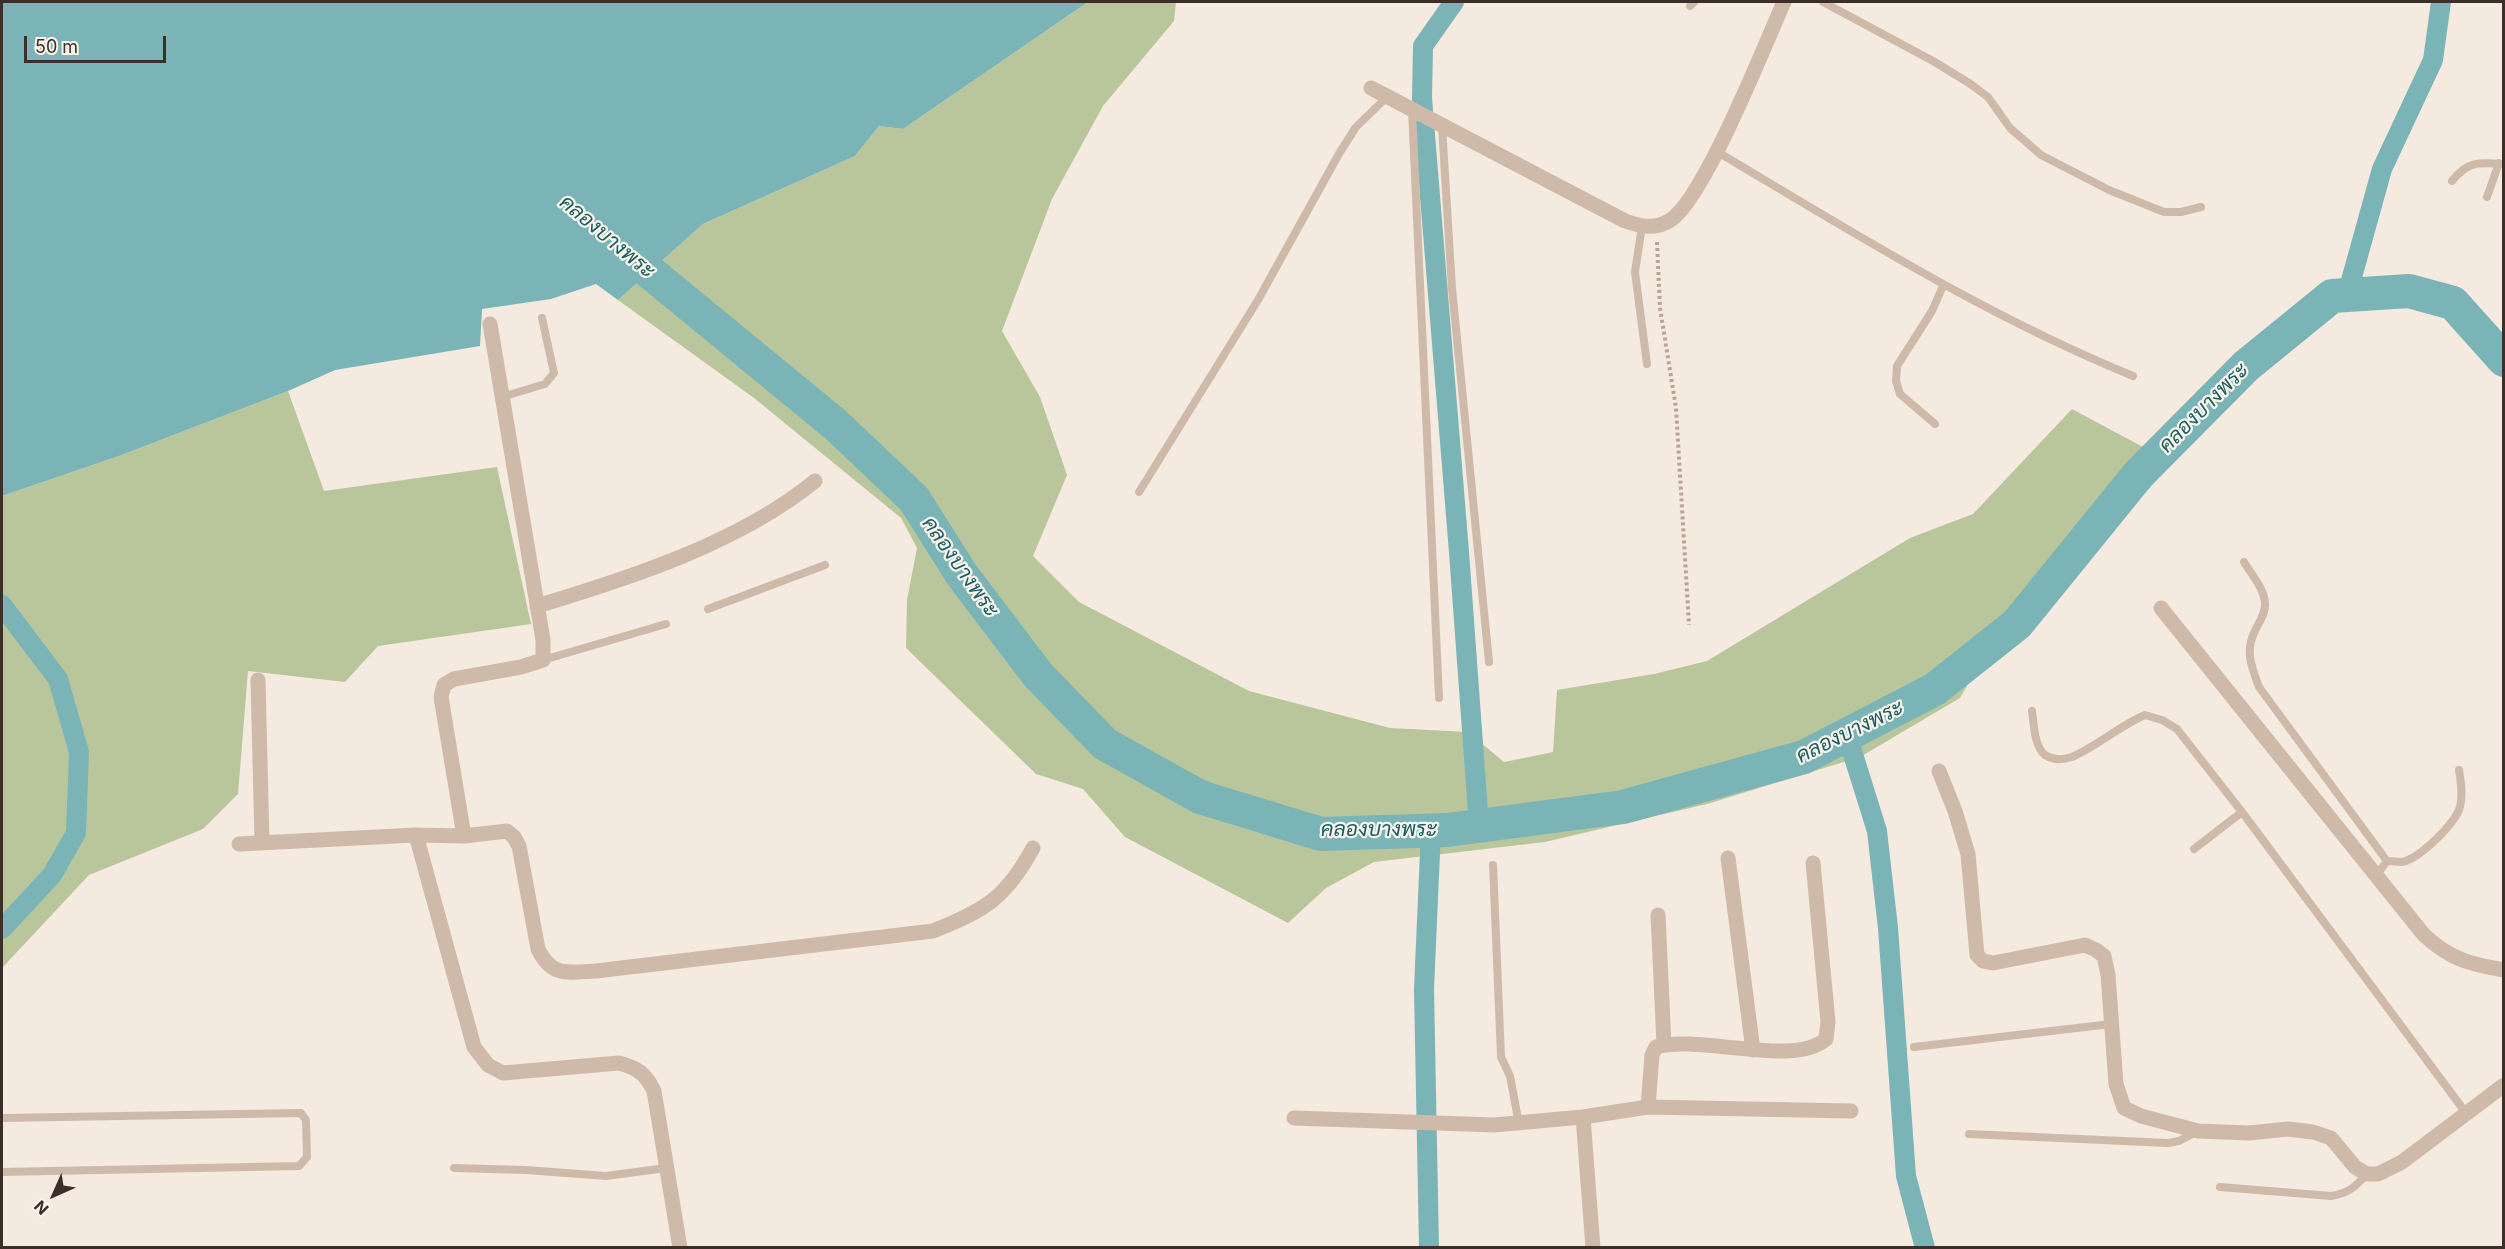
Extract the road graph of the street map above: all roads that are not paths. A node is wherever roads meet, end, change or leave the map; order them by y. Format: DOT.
graph roads {
  1 [pos="1784,2"];
  2 [pos="1823,2"];
  3 [pos="1371,88"];
  4 [pos="1387,97"];
  5 [pos="1412,110"];
  6 [pos="1442,126"];
  7 [pos="1716,152"];
  8 [pos="2501,164"];
  9 [pos="2452,182"];
  10 [pos="2487,197"];
  11 [pos="2201,207"];
  12 [pos="1649,226"];
  13 [pos="1943,286"];
  14 [pos="542,318"];
  15 [pos="490,324"];
  16 [pos="1647,364"];
  17 [pos="2133,375"];
  18 [pos="502,397"];
  19 [pos="1935,424"];
  20 [pos="814,481"];
  21 [pos="1139,492"];
  22 [pos="2244,562"];
  23 [pos="825,565"];
  24 [pos="537,606"];
  25 [pos="2161,608"];
  26 [pos="708,609"];
  27 [pos="666,624"];
  28 [pos="543,660"];
  29 [pos="1489,662"];
  30 [pos="258,680"];
  31 [pos="1439,698"];
  32 [pos="2032,711"];
  33 [pos="2459,770"];
  34 [pos="1939,771"];
  35 [pos="2241,812"];
  36 [pos="416,835"];
  37 [pos="464,836"];
  38 [pos="262,842"];
  39 [pos="239,844"];
  40 [pos="1032,849"];
  41 [pos="2194,849"];
  42 [pos="1728,858"];
  43 [pos="2387,861"];
  44 [pos="1813,863"];
  45 [pos="1493,865"];
  46 [pos="2376,876"];
  47 [pos="1658,915"];
  48 [pos="2504,970"];
  49 [pos="2111,1024"];
  50 [pos="1664,1045"];
  51 [pos="1914,1047"];
  52 [pos="1753,1050"];
  53 [pos="2504,1085"];
  54 [pos="1648,1107"];
  55 [pos="1851,1111"];
  56 [pos="2466,1113"];
  57 [pos="1583,1117"];
  58 [pos="2,1118"];
  59 [pos="1294,1118"];
  60 [pos="1520,1124"];
  61 [pos="2198,1131"];
  62 [pos="1969,1134"];
  63 [pos="454,1168"];
  64 [pos="666,1168"];
  65 [pos="2,1172"];
  66 [pos="2367,1174"];
  67 [pos="2220,1187"];
  68 [pos="680,1248"];
  69 [pos="1593,1248"];
  1 -- 7 [label="street"];
  2 -- 11 [label="lane"];
  3 -- 4 [label="street"];
  4 -- 5 [label="street"];
  4 -- 21 [label="lane"];
  5 -- 6 [label="street"];
  5 -- 31 [label="lane"];
  6 -- 12 [label="street"];
  6 -- 29 [label="lane"];
  7 -- 12 [label="street"];
  7 -- 13 [label="lane"];
  8 -- 9 [label="lane"];
  8 -- 10 [label="lane"];
  12 -- 16 [label="lane"];
  13 -- 17 [label="lane"];
  13 -- 19 [label="lane"];
  14 -- 18 [label="lane"];
  15 -- 18 [label="street"];
  18 -- 24 [label="street"];
  20 -- 24 [label="street"];
  22 -- 43 [label="lane"];
  23 -- 26 [label="lane"];
  24 -- 28 [label="street"];
  25 -- 46 [label="street"];
  27 -- 28 [label="lane"];
  28 -- 37 [label="street"];
  30 -- 38 [label="street"];
  32 -- 35 [label="lane"];
  33 -- 43 [label="lane"];
  34 -- 49 [label="street"];
  35 -- 41 [label="lane"];
  35 -- 56 [label="lane"];
  36 -- 37 [label="street"];
  36 -- 38 [label="street"];
  36 -- 64 [label="street"];
  37 -- 40 [label="street"];
  38 -- 39 [label="street"];
  42 -- 52 [label="street"];
  43 -- 46 [label="lane"];
  44 -- 52 [label="street"];
  45 -- 60 [label="lane"];
  46 -- 48 [label="street"];
  47 -- 50 [label="street"];
  49 -- 51 [label="lane"];
  49 -- 61 [label="street"];
  50 -- 52 [label="street"];
  50 -- 54 [label="street"];
  53 -- 56 [label="street"];
  54 -- 55 [label="street"];
  54 -- 57 [label="street"];
  56 -- 66 [label="street"];
  57 -- 60 [label="street"];
  57 -- 69 [label="street"];
  58 -- 65 [label="lane"];
  59 -- 60 [label="street"];
  61 -- 62 [label="lane"];
  61 -- 66 [label="street"];
  63 -- 64 [label="lane"];
  64 -- 68 [label="street"];
  66 -- 67 [label="lane"];
}
